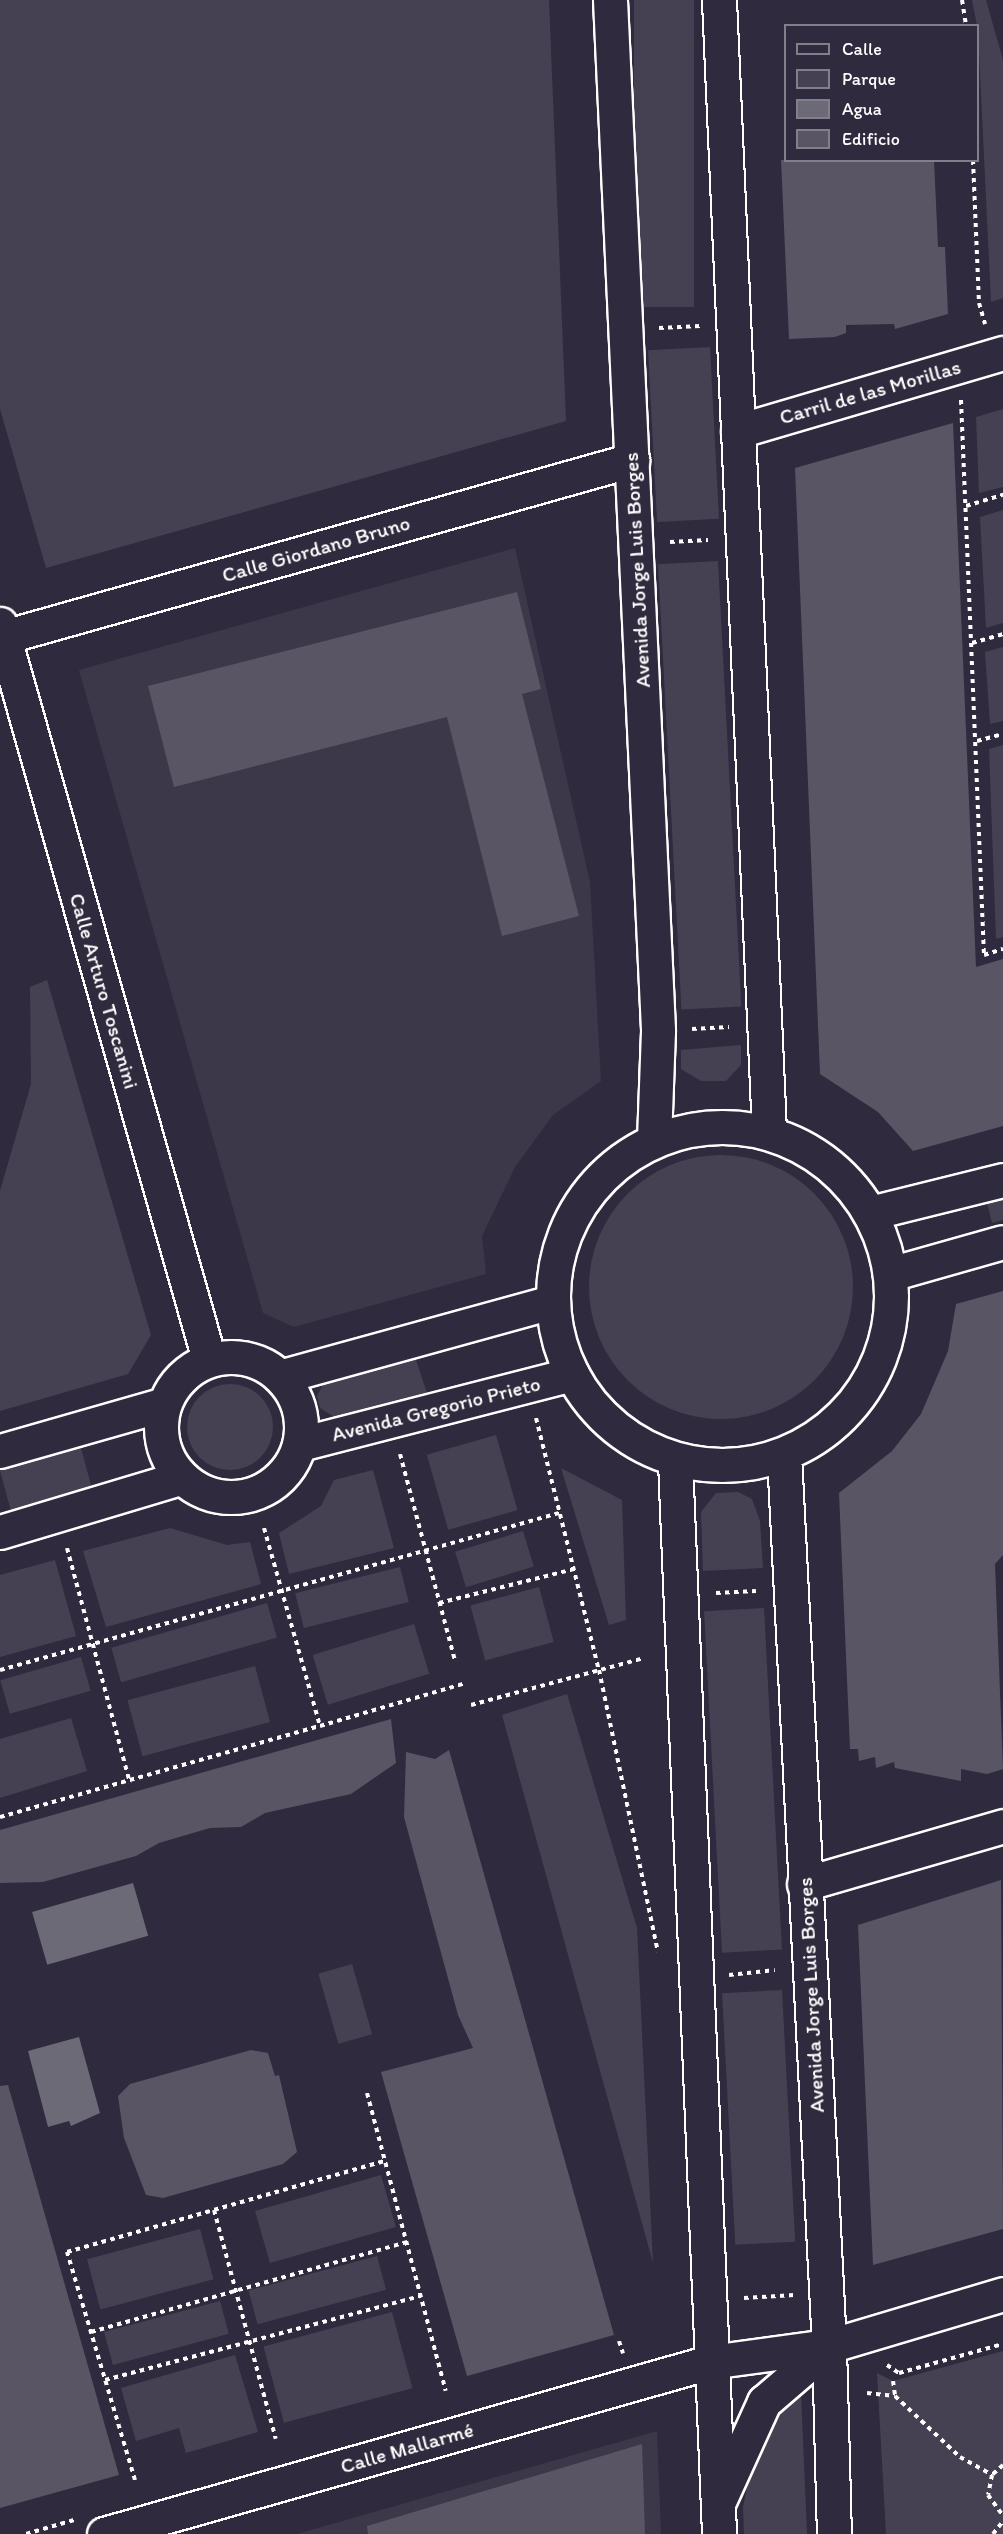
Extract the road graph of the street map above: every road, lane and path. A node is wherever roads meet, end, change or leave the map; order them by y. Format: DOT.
graph roads {
  1 [pos="610,0"];
  2 [pos="719,0"];
  3 [pos="962,0"];
  4 [pos="966,24"];
  5 [pos="973,162"];
  6 [pos="712,326"];
  7 [pos="647,328"];
  8 [pos="998,354"];
  9 [pos="958,366"];
  10 [pos="738,431"];
  11 [pos="632,460"];
  12 [pos="1003,495"];
  13 [pos="966,506"];
  14 [pos="712,540"];
  15 [pos="657,543"];
  16 [pos="1,633"];
  17 [pos="1003,634"];
  18 [pos="972,643"];
  19 [pos="1003,734"];
  20 [pos="977,741"];
  21 [pos="1003,949"];
  22 [pos="742,1026"];
  23 [pos="689,1030"];
  24 [pos="769,1132"];
  25 [pos="654,1140"];
  26 [pos="1003,1180"];
  27 [pos="870,1213"];
  28 [pos="1003,1242"];
  29 [pos="890,1274"];
  30 [pos="552,1302"];
  31 [pos="209,1359"];
  32 [pos="572,1374"];
  33 [pos="283,1376"];
  34 [pos="162,1405"];
  35 [pos="534,1410"];
  36 [pos="300,1444"];
  37 [pos="399,1447"];
  38 [pos="0,1451"];
  39 [pos="784,1455"];
  40 [pos="675,1461"];
  41 [pos="180,1478"];
  42 [pos="559,1513"];
  43 [pos="264,1528"];
  44 [pos="0,1532"];
  45 [pos="66,1548"];
  46 [pos="426,1550"];
  47 [pos="574,1569"];
  48 [pos="767,1590"];
  49 [pos="281,1591"];
  50 [pos="703,1594"];
  51 [pos="439,1603"];
  52 [pos="94,1643"];
  53 [pos="644,1658"];
  54 [pos="455,1660"];
  55 [pos="0,1670"];
  56 [pos="599,1670"];
  57 [pos="463,1684"];
  58 [pos="471,1705"];
  59 [pos="320,1726"];
  60 [pos="130,1783"];
  61 [pos="0,1817"];
  62 [pos="1003,1826"];
  63 [pos="804,1884"];
  64 [pos="367,2092"];
  65 [pos="385,2161"];
  66 [pos="214,2210"];
  67 [pos="407,2242"];
  68 [pos="236,2290"];
  69 [pos="1003,2294"];
  70 [pos="421,2296"];
  71 [pos="91,2332"];
  72 [pos="250,2342"];
  73 [pos="829,2346"];
  74 [pos="710,2361"];
  75 [pos="105,2380"];
  76 [pos="893,2381"];
  77 [pos="446,2391"];
  78 [pos="867,2393"];
  79 [pos="895,2397"];
  80 [pos="276,2439"];
  81 [pos="1003,2465"];
  82 [pos="992,2475"];
  83 [pos="135,2480"];
  84 [pos="1003,2516"];
  85 [pos="718,2520"];
  86 [pos="1003,2521"];
  87 [pos="104,2534"];
  88 [pos="834,2534"];
  89 [pos="993,2534"];
  1 -- 11 [label="main road, Avenida Jorge Luis Borges"];
  2 -- 10 [label="main road"];
  3 -- 4 [label="path"];
  5 -- 8 [label="path"];
  6 -- 7 [label="path"];
  8 -- 9 [label="main road, Carril de las Morillas"];
  9 -- 10 [label="main road, Carril de las Morillas"];
  9 -- 13 [label="path"];
  10 -- 24 [label="main road"];
  11 -- 16 [label="main road, Calle Giordano Bruno"];
  11 -- 25 [label="main road, Avenida Jorge Luis Borges"];
  12 -- 13 [label="path"];
  13 -- 18 [label="path"];
  14 -- 15 [label="path"];
  16 -- 31 [label="main road, Calle Arturo Toscanini"];
  17 -- 18 [label="path"];
  18 -- 20 [label="path"];
  19 -- 20 [label="path"];
  20 -- 21 [label="path"];
  22 -- 23 [label="path"];
  24 -- 25 [label="main road"];
  24 -- 27 [label="main road"];
  25 -- 30 [label="main road"];
  26 -- 27 [label="main road"];
  27 -- 29 [label="main road"];
  28 -- 29 [label="main road"];
  29 -- 39 [label="main road"];
  30 -- 32 [label="main road"];
  30 -- 33 [label="main road"];
  31 -- 33 [label="main road"];
  31 -- 34 [label="main road"];
  32 -- 36 [label="main road, Avenida Gregorio Prieto"];
  32 -- 40 [label="main road"];
  33 -- 36 [label="main road"];
  34 -- 38 [label="main road"];
  34 -- 41 [label="main road"];
  35 -- 42 [label="path"];
  36 -- 41 [label="main road"];
  37 -- 46 [label="path"];
  39 -- 40 [label="main road"];
  39 -- 63 [label="main road, Avenida Jorge Luis Borges"];
  40 -- 74 [label="main road"];
  41 -- 44 [label="main road"];
  42 -- 46 [label="path"];
  42 -- 47 [label="path"];
  43 -- 49 [label="path"];
  45 -- 52 [label="path"];
  46 -- 49 [label="path"];
  46 -- 51 [label="path"];
  47 -- 51 [label="path"];
  47 -- 56 [label="path"];
  48 -- 50 [label="path"];
  49 -- 52 [label="path"];
  49 -- 59 [label="path"];
  51 -- 54 [label="path"];
  52 -- 55 [label="path"];
  52 -- 60 [label="path"];
  53 -- 56 [label="path"];
  56 -- 58 [label="path"];
  57 -- 59 [label="path"];
  59 -- 60 [label="path"];
  60 -- 61 [label="path"];
  62 -- 63 [label="main road"];
  63 -- 73 [label="main road, Avenida Jorge Luis Borges"];
  64 -- 65 [label="path"];
  65 -- 66 [label="path"];
  65 -- 67 [label="path"];
  66 -- 68 [label="path"];
  66 -- 71 [label="path"];
  67 -- 68 [label="path"];
  67 -- 70 [label="path"];
  68 -- 71 [label="path"];
  68 -- 72 [label="path"];
  69 -- 73 [label="main road"];
  70 -- 72 [label="path"];
  70 -- 77 [label="path"];
  71 -- 75 [label="path"];
  72 -- 75 [label="path"];
  72 -- 80 [label="path"];
  73 -- 74 [label="main road, Calle Mallarmé"];
  73 -- 85 [label="main road"];
  73 -- 88 [label="main road, Avenida Jorge Luis Borges"];
  74 -- 85 [label="main road"];
  74 -- 87 [label="main road, Calle Mallarmé"];
  75 -- 83 [label="path"];
  76 -- 79 [label="path"];
  78 -- 79 [label="path"];
  79 -- 82 [label="path"];
  81 -- 82 [label="path"];
  82 -- 84 [label="path"];
  86 -- 89 [label="path"];
}
